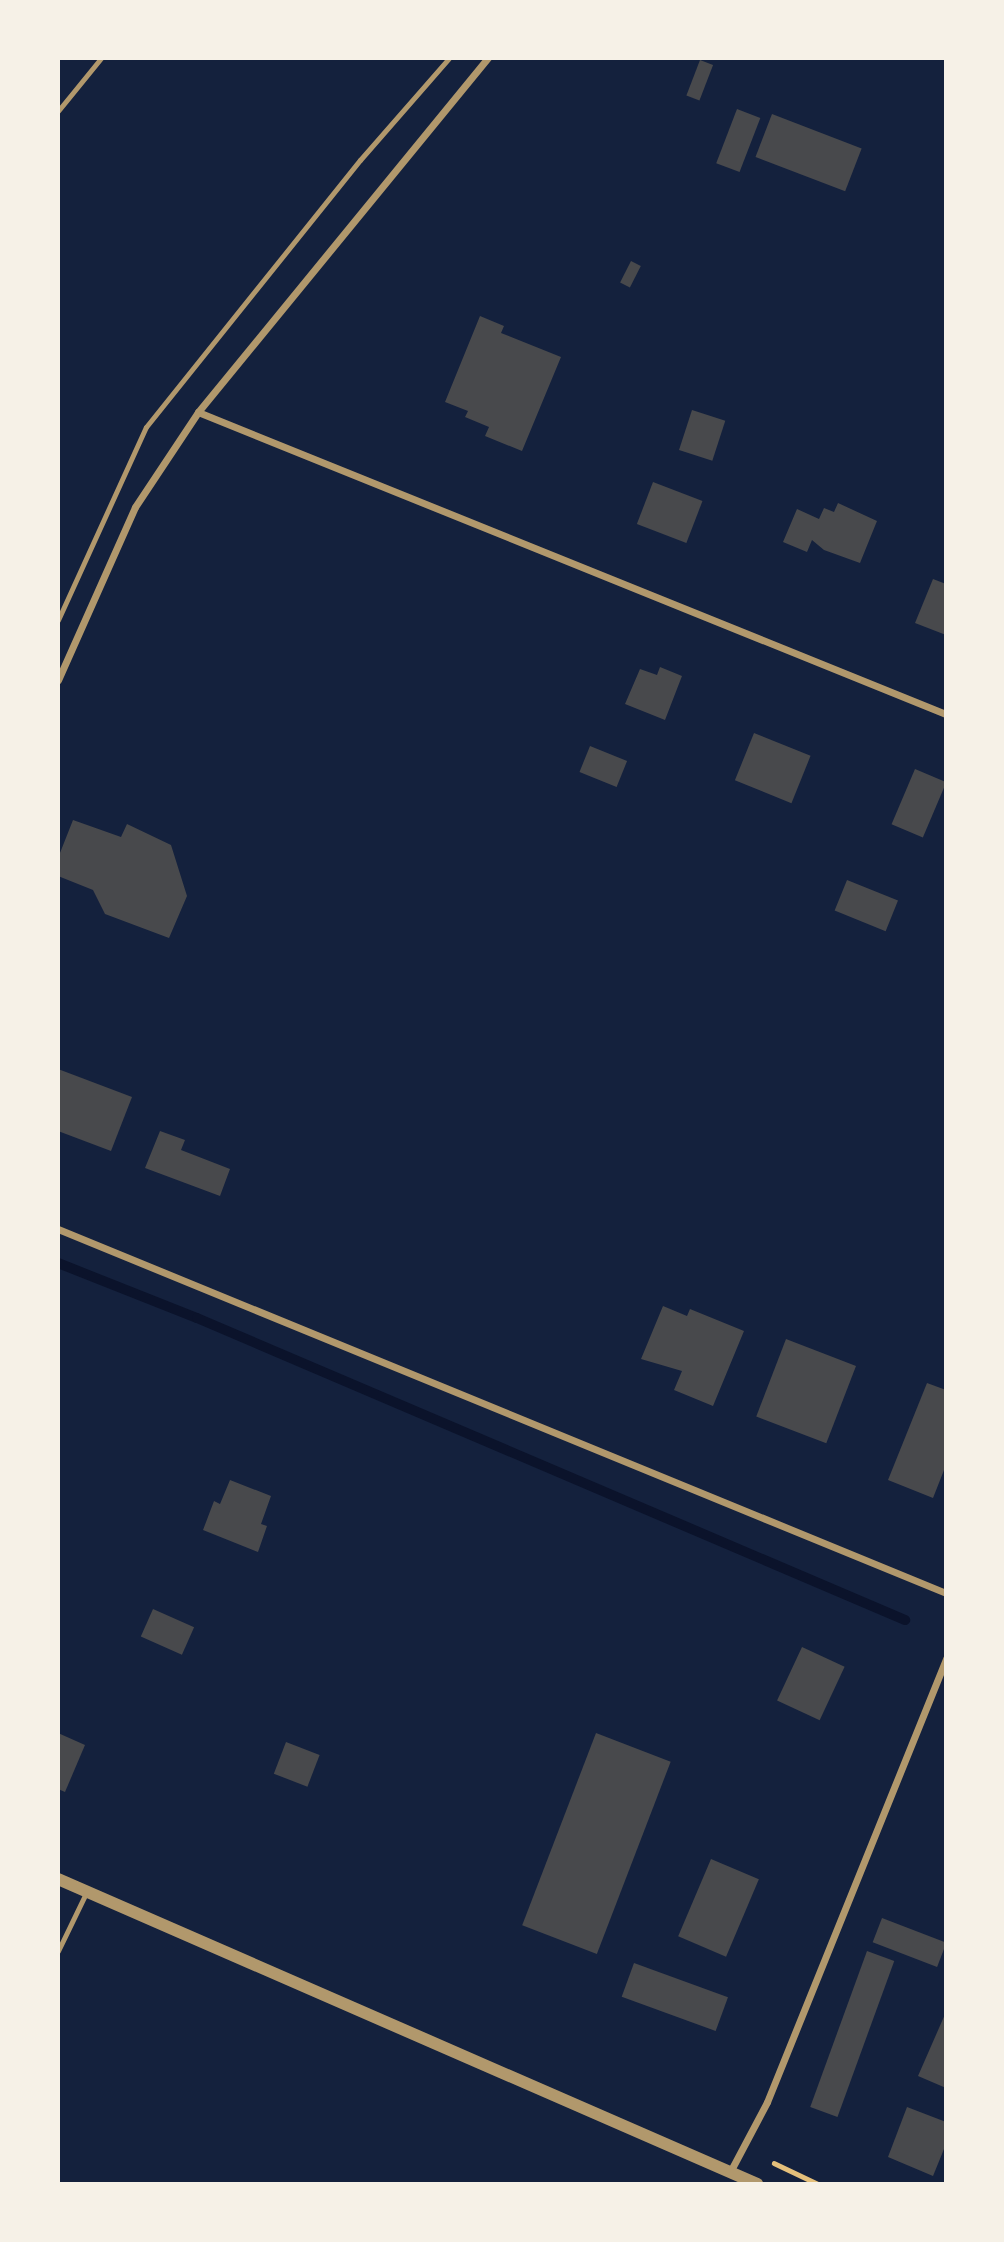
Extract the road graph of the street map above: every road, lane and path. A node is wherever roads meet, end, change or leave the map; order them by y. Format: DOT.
graph roads {
  1 [pos="101,58"];
  2 [pos="449,58"];
  3 [pos="488,58"];
  4 [pos="58,111"];
  5 [pos="198,412"];
  6 [pos="58,620"];
  7 [pos="58,680"];
  8 [pos="946,714"];
  9 [pos="58,1229"];
  10 [pos="946,1593"];
  11 [pos="946,1658"];
  12 [pos="58,1878"];
  13 [pos="87,1891"];
  14 [pos="58,1951"];
  15 [pos="768,2161"];
  16 [pos="730,2172"];
  17 [pos="757,2184"];
  18 [pos="818,2184"];
  1 -- 4 [label="lane"];
  2 -- 6 [label="lane"];
  3 -- 5 [label="street"];
  5 -- 7 [label="street"];
  5 -- 8 [label="street"];
  9 -- 10 [label="street"];
  11 -- 16 [label="street"];
  12 -- 13 [label="street"];
  13 -- 14 [label="lane"];
  13 -- 16 [label="street"];
  15 -- 18 [label="path"];
  16 -- 17 [label="street"];
}
